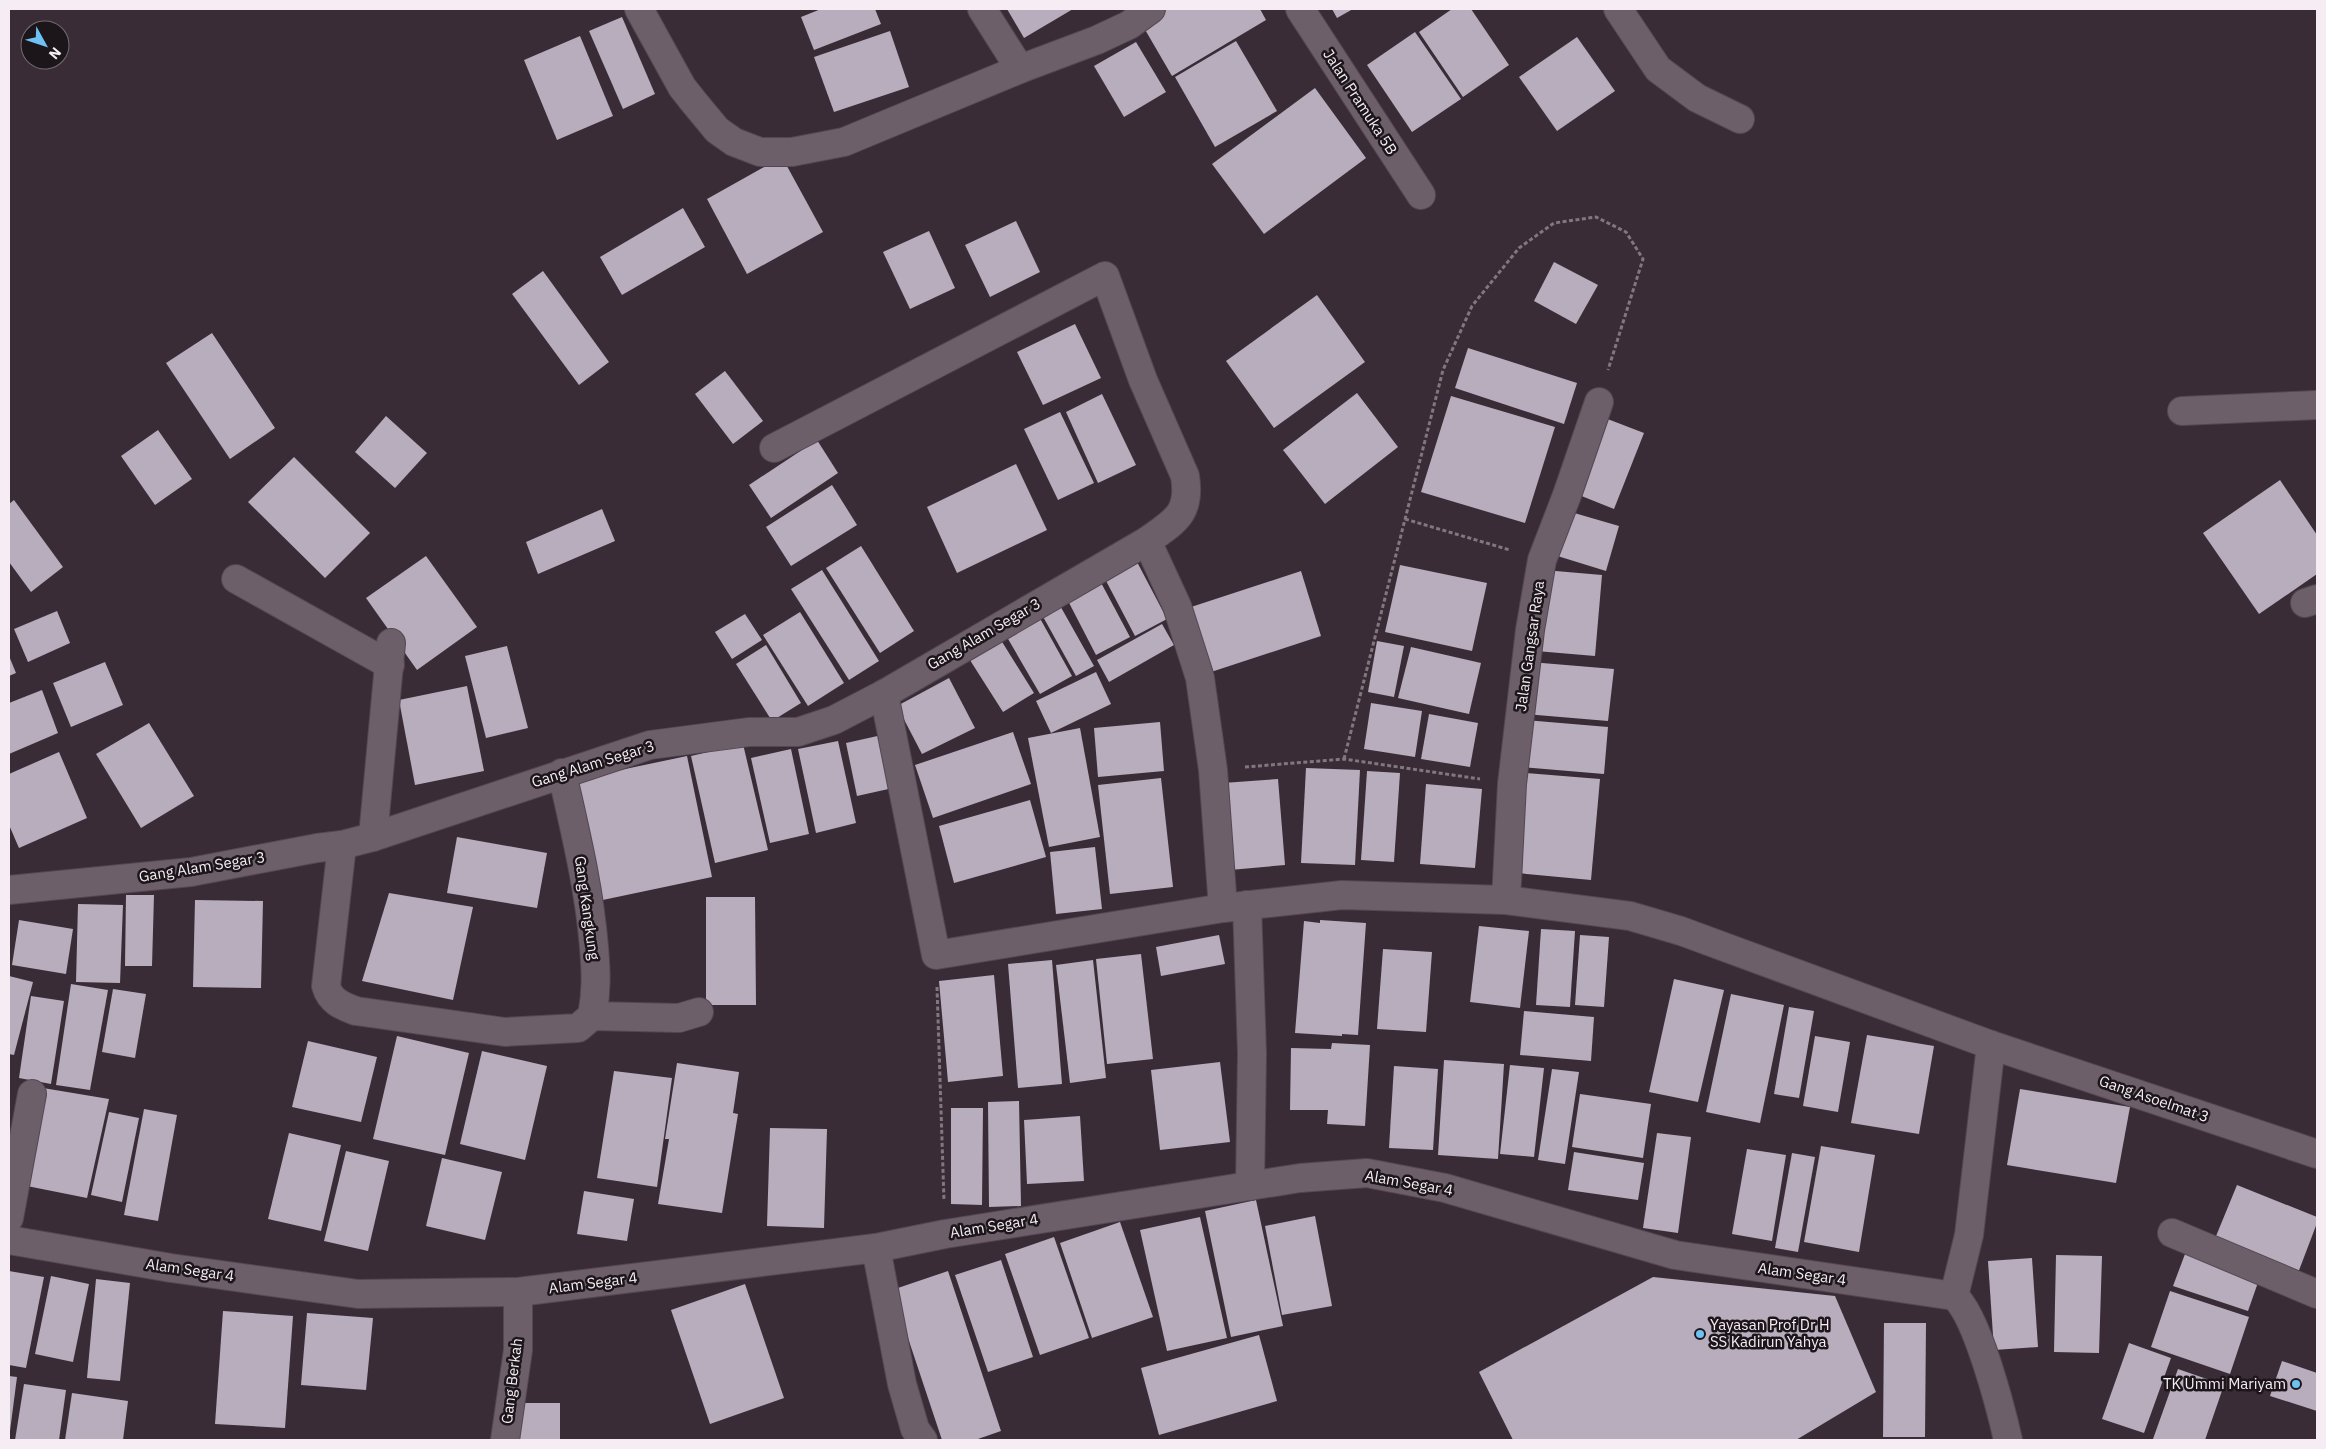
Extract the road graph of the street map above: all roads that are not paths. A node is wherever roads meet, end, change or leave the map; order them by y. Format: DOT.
graph roads {
  1 [pos="638,9"];
  2 [pos="982,9"];
  3 [pos="1151,9"];
  4 [pos="1300,9"];
  5 [pos="1618,9"];
  6 [pos="1020,69"];
  7 [pos="1740,119"];
  8 [pos="1421,195"];
  9 [pos="1599,402"];
  10 [pos="2317,405"];
  11 [pos="2182,411"];
  12 [pos="774,448"];
  13 [pos="1147,541"];
  14 [pos="236,579"];
  15 [pos="884,694"];
  16 [pos="562,773"];
  17 [pos="373,837"];
  18 [pos="342,845"];
  19 [pos="9,890"];
  20 [pos="1506,900"];
  21 [pos="1235,906"];
  22 [pos="699,1012"];
  23 [pos="592,1016"];
  24 [pos="1991,1045"];
  25 [pos="32,1094"];
  26 [pos="2317,1154"];
  27 [pos="1250,1186"];
  28 [pos="9,1218"];
  29 [pos="2172,1232"];
  30 [pos="9,1240"];
  31 [pos="876,1248"];
  32 [pos="518,1292"];
  33 [pos="2317,1294"];
  34 [pos="1959,1302"];
  35 [pos="505,1440"];
  36 [pos="924,1440"];
  37 [pos="2008,1440"];
  1 -- 6 [label="street"];
  2 -- 6 [label="street"];
  3 -- 6 [label="street"];
  4 -- 8 [label="street, Jalan Pramuka 5B"];
  5 -- 7 [label="street"];
  9 -- 20 [label="street, Jalan Gangsar Raya"];
  10 -- 11 [label="street"];
  12 -- 13 [label="street, Gang Alam Segar 3"];
  13 -- 15 [label="street, Gang Alam Segar 3"];
  13 -- 21 [label="street"];
  14 -- 17 [label="street"];
  15 -- 16 [label="street, Gang Alam Segar 3"];
  15 -- 21 [label="street, Gang Asoelmat 3"];
  16 -- 17 [label="street, Gang Alam Segar 3"];
  16 -- 23 [label="street, Gang Kangkung"];
  17 -- 18 [label="street, Gang Alam Segar 3"];
  18 -- 19 [label="street, Gang Alam Segar 3"];
  18 -- 23 [label="street"];
  20 -- 21 [label="street, Gang Asoelmat 3"];
  20 -- 24 [label="street, Gang Asoelmat 3"];
  21 -- 27 [label="street"];
  22 -- 23 [label="street"];
  24 -- 26 [label="street, Gang Asoelmat 3"];
  24 -- 34 [label="street"];
  25 -- 28 [label="street"];
  27 -- 31 [label="street, Alam Segar 4"];
  27 -- 34 [label="street, Alam Segar 4"];
  29 -- 33 [label="street"];
  30 -- 32 [label="street, Alam Segar 4"];
  31 -- 32 [label="street, Alam Segar 4"];
  31 -- 36 [label="street"];
  32 -- 35 [label="street, Gang Berkah"];
  34 -- 37 [label="street"];
}
